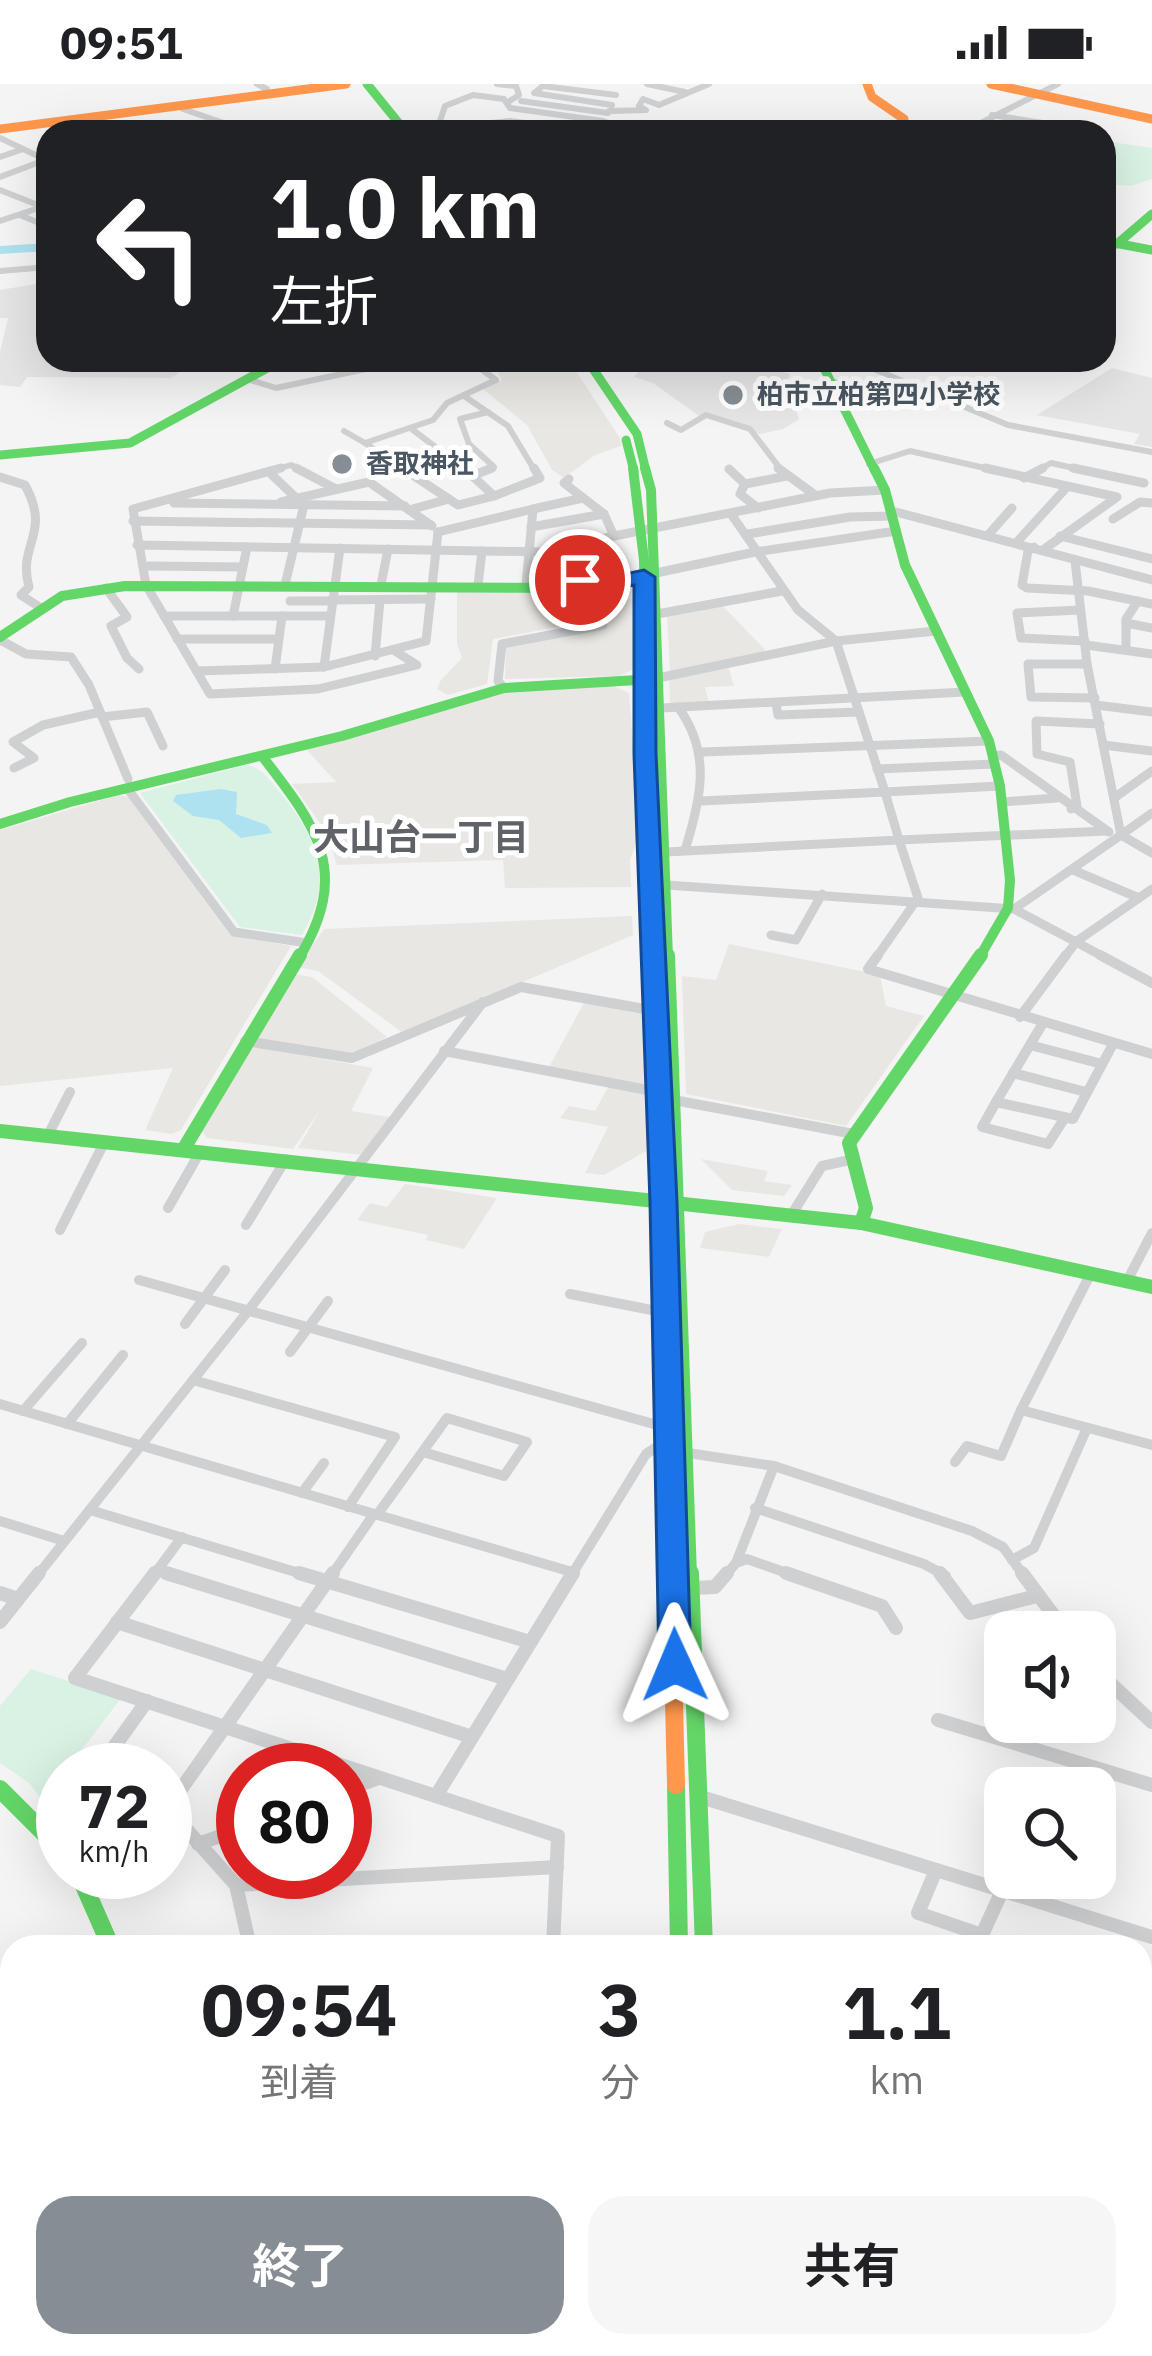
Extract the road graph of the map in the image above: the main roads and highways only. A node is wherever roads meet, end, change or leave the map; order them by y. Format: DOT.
graph roads {
  1 [pos="304,84"];
  2 [pos="324,84"];
  3 [pos="346,84"];
  4 [pos="367,84"];
  5 [pos="381,84"];
  6 [pos="868,84"];
  7 [pos="991,84"];
  8 [pos="262,86"];
  9 [pos="245,96"];
  10 [pos="1152,119"];
  11 [pos="47,120"];
  12 [pos="50,120"];
  13 [pos="75,120"];
  14 [pos="80,120"];
  15 [pos="396,120"];
  16 [pos="412,120"];
  17 [pos="904,120"];
  18 [pos="34,122"];
  19 [pos="36,126"];
  20 [pos="0,132"];
  21 [pos="1152,214"];
  22 [pos="1116,239"];
  23 [pos="1116,243"];
  24 [pos="1152,250"];
  25 [pos="260,372"];
  26 [pos="584,372"];
  27 [pos="596,372"];
  28 [pos="825,372"];
  29 [pos="0,454"];
  30 [pos="647,531"];
  31 [pos="650,575"];
  32 [pos="0,639"];
  33 [pos="651,680"];
  34 [pos="262,756"];
  35 [pos="0,824"];
  36 [pos="0,1131"];
  37 [pos="183,1150"];
  38 [pos="671,1203"];
  39 [pos="861,1223"];
  40 [pos="1152,1287"];
  41 [pos="0,1789"];
  42 [pos="36,1825"];
  43 [pos="90,1899"];
  44 [pos="106,1935"];
  45 [pos="679,1935"];
  46 [pos="704,1935"];
  1 -- 8 [label="main road"];
  2 -- 9 [label="main road"];
  3 -- 9 [label="main road"];
  4 -- 14 [label="main road"];
  4 -- 15 [label="main road"];
  5 -- 16 [label="main road"];
  6 -- 17 [label="main road"];
  7 -- 10 [label="main road"];
  8 -- 11 [label="main road"];
  9 -- 12 [label="main road"];
  9 -- 13 [label="main road"];
  18 -- 20 [label="main road"];
  19 -- 20 [label="main road"];
  21 -- 22 [label="main road"];
  23 -- 24 [label="main road"];
  25 -- 29 [label="main road"];
  26 -- 30 [label="main road"];
  27 -- 30 [label="main road"];
  28 -- 39 [label="main road"];
  30 -- 31 [label="main road"];
  31 -- 32 [label="main road"];
  31 -- 33 [label="main road"];
  31 -- 33 [label="main road"];
  33 -- 34 [label="main road"];
  33 -- 38 [label="main road"];
  33 -- 38 [label="main road"];
  34 -- 35 [label="main road"];
  34 -- 37 [label="main road"];
  36 -- 37 [label="main road"];
  37 -- 38 [label="main road"];
  38 -- 39 [label="main road"];
  38 -- 45 [label="main road"];
  38 -- 46 [label="main road"];
  39 -- 40 [label="main road"];
  41 -- 42 [label="main road"];
  43 -- 44 [label="main road"];
}
